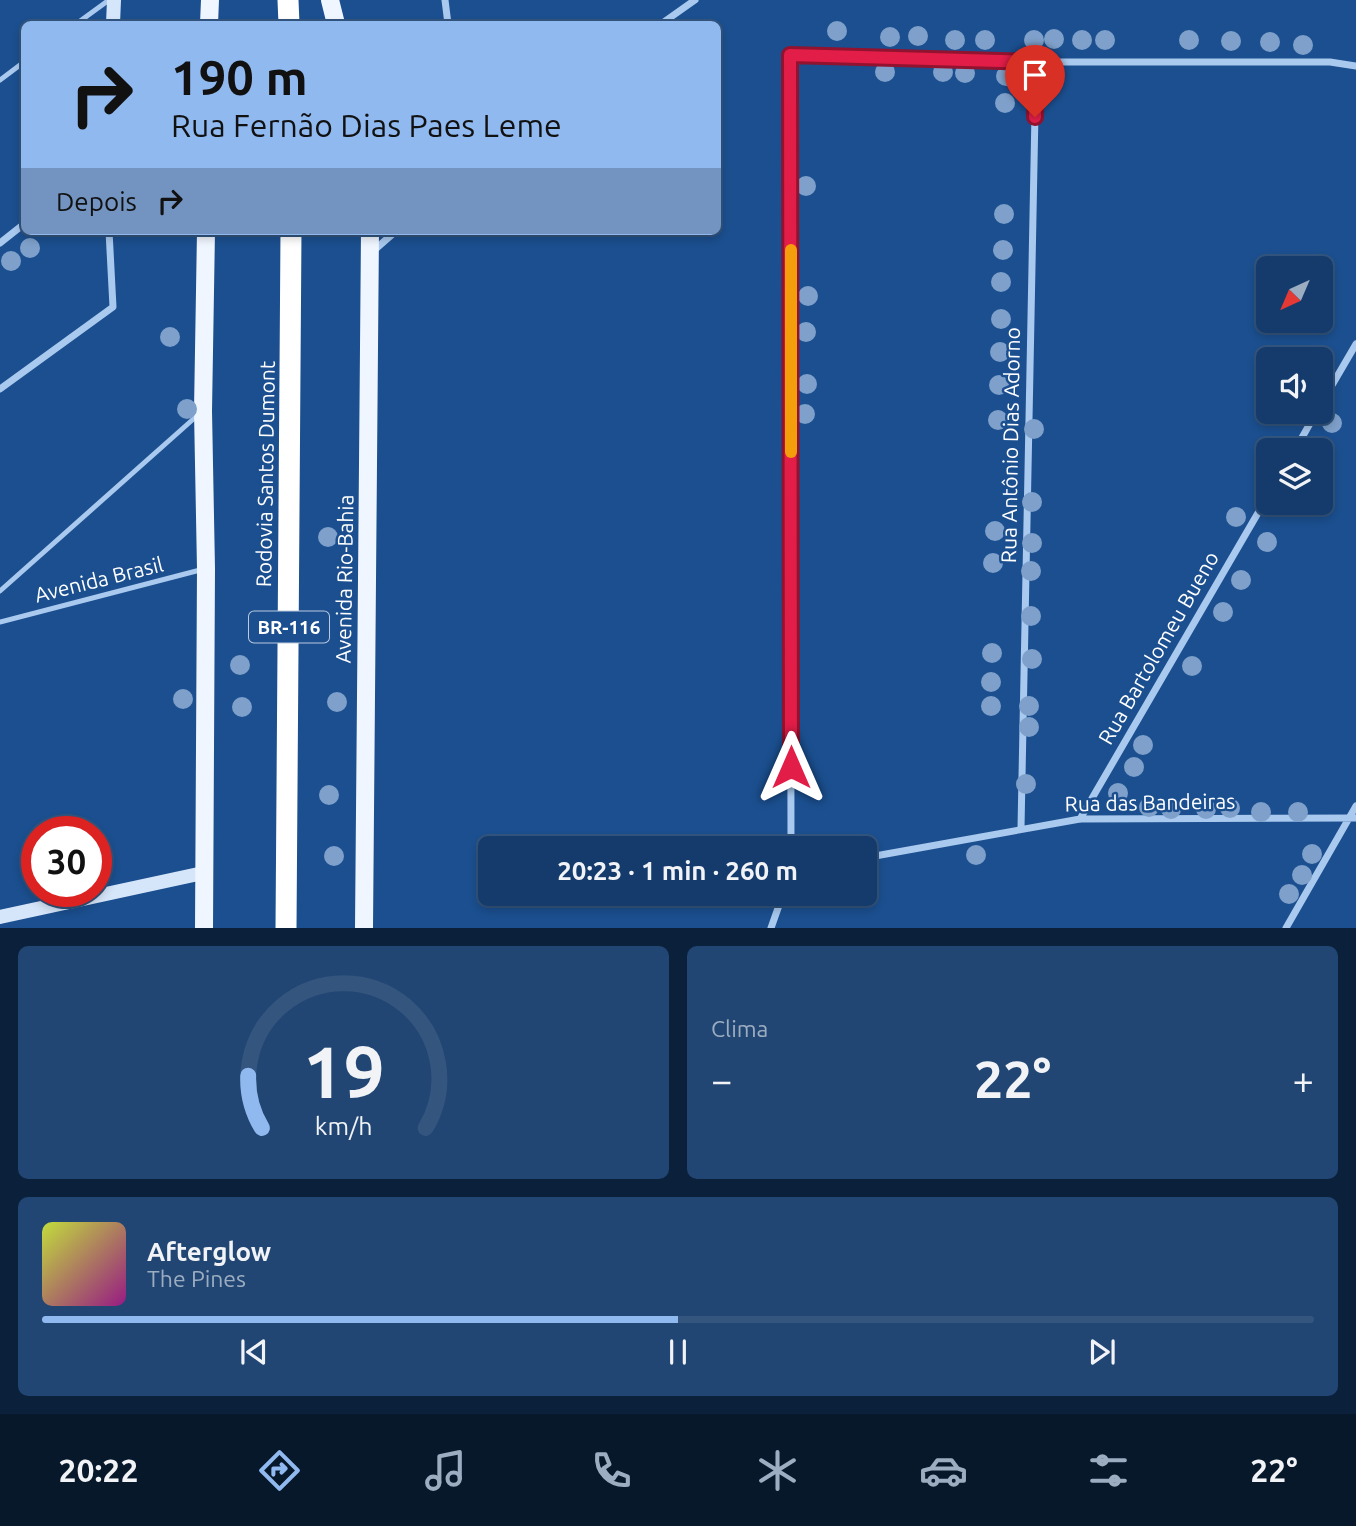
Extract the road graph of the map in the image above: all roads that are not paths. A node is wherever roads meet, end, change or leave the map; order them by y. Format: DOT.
graph roads {
  1 [pos="112,0"];
  2 [pos="210,0"];
  3 [pos="288,0"];
  4 [pos="330,0"];
  5 [pos="445,0"];
  6 [pos="695,0"];
  7 [pos="80,21"];
  8 [pos="113,21"];
  9 [pos="209,21"];
  10 [pos="289,21"];
  11 [pos="335,21"];
  12 [pos="448,21"];
  13 [pos="665,21"];
  14 [pos="1036,62"];
  15 [pos="21,64"];
  16 [pos="1356,66"];
  17 [pos="0,80"];
  18 [pos="21,226"];
  19 [pos="109,235"];
  20 [pos="206,235"];
  21 [pos="291,235"];
  22 [pos="370,235"];
  23 [pos="391,235"];
  24 [pos="0,243"];
  25 [pos="371,253"];
  26 [pos="1356,344"];
  27 [pos="1333,383"];
  28 [pos="0,389"];
  29 [pos="203,411"];
  30 [pos="1257,515"];
  31 [pos="206,569"];
  32 [pos="0,591"];
  33 [pos="0,622"];
  34 [pos="1356,806"];
  35 [pos="1353,818"];
  36 [pos="1080,819"];
  37 [pos="1021,828"];
  38 [pos="791,836"];
  39 [pos="877,856"];
  40 [pos="203,873"];
  41 [pos="779,906"];
  42 [pos="0,917"];
  43 [pos="204,928"];
  44 [pos="286,928"];
  45 [pos="364,928"];
  46 [pos="771,928"];
  47 [pos="1286,928"];
  1 -- 7 [label="lane"];
  1 -- 8 [label="street"];
  2 -- 9 [label="main road"];
  3 -- 10 [label="highway"];
  4 -- 11 [label="main road"];
  5 -- 12 [label="street"];
  6 -- 13 [label="street"];
  14 -- 16 [label="street"];
  14 -- 37 [label="street, Rua Antônio Dias Adorno"];
  14 -- 38 [label="street"];
  15 -- 17 [label="lane"];
  18 -- 24 [label="street"];
  19 -- 28 [label="street"];
  20 -- 29 [label="main road"];
  21 -- 44 [label="highway, Rodovia Santos Dumont / BR-116"];
  22 -- 25 [label="main road, Avenida Rio-Bahia"];
  23 -- 25 [label="street"];
  25 -- 45 [label="main road, Avenida Rio-Bahia"];
  26 -- 27 [label="street"];
  29 -- 31 [label="main road"];
  29 -- 32 [label="lane"];
  30 -- 36 [label="street, Rua Bartolomeu Bueno"];
  31 -- 33 [label="lane, Avenida Brasil"];
  31 -- 40 [label="main road"];
  34 -- 35 [label="street"];
  35 -- 36 [label="street, Rua das Bandeiras"];
  35 -- 47 [label="street"];
  36 -- 37 [label="street, Rua das Bandeiras"];
  37 -- 39 [label="street, Rua das Bandeiras"];
  40 -- 42 [label="street"];
  40 -- 43 [label="main road"];
  41 -- 46 [label="street"];
}
